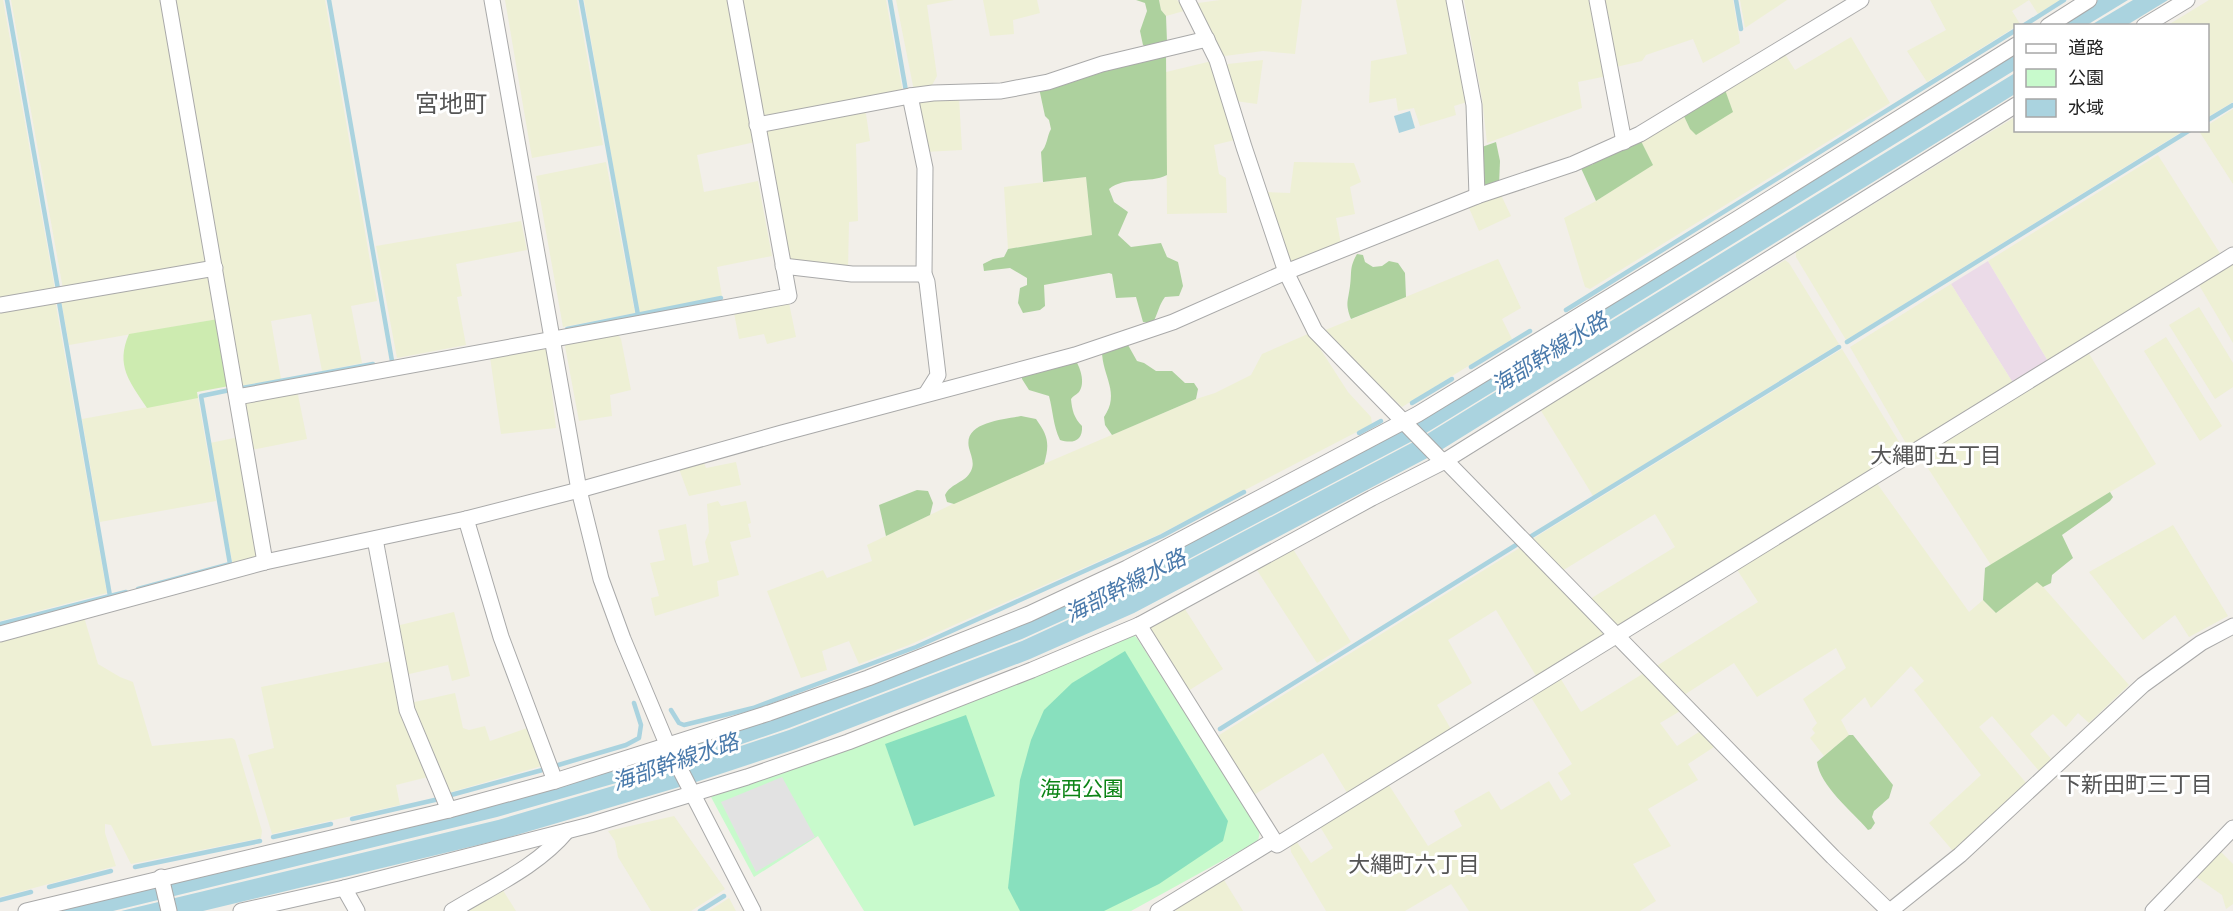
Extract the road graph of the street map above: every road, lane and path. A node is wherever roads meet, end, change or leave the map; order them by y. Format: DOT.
graph roads {
  1 [pos="168,0"];
  2 [pos="492,0"];
  3 [pos="735,0"];
  4 [pos="1190,0"];
  5 [pos="1454,0"];
  6 [pos="1597,0"];
  7 [pos="1862,0"];
  8 [pos="2089,0"];
  9 [pos="2187,0"];
  10 [pos="2051,24"];
  11 [pos="2147,24"];
  12 [pos="1207,39"];
  13 [pos="2014,46"];
  14 [pos="910,96"];
  15 [pos="2014,106"];
  16 [pos="757,125"];
  17 [pos="1624,142"];
  18 [pos="1477,196"];
  19 [pos="2233,255"];
  20 [pos="783,266"];
  21 [pos="214,268"];
  22 [pos="1286,272"];
  23 [pos="924,274"];
  24 [pos="0,305"];
  25 [pos="552,340"];
  26 [pos="938,375"];
  27 [pos="962,384"];
  28 [pos="926,394"];
  29 [pos="237,397"];
  30 [pos="1406,422"];
  31 [pos="1442,459"];
  32 [pos="579,490"];
  33 [pos="466,519"];
  34 [pos="375,539"];
  35 [pos="265,562"];
  36 [pos="1139,625"];
  37 [pos="2233,626"];
  38 [pos="0,634"];
  39 [pos="1616,635"];
  40 [pos="668,746"];
  41 [pos="555,781"];
  42 [pos="690,790"];
  43 [pos="449,810"];
  44 [pos="2233,828"];
  45 [pos="567,831"];
  46 [pos="1274,840"];
  47 [pos="162,879"];
  48 [pos="344,888"];
  49 [pos="26,911"];
  50 [pos="169,911"];
  51 [pos="241,911"];
  52 [pos="357,911"];
  53 [pos="452,911"];
  54 [pos="753,911"];
  55 [pos="1158,911"];
  56 [pos="1889,911"];
  57 [pos="2153,911"];
  1 -- 21 [label="street"];
  2 -- 25 [label="street"];
  3 -- 16 [label="street"];
  4 -- 12 [label="street"];
  5 -- 18 [label="street"];
  6 -- 17 [label="street"];
  7 -- 17 [label="street"];
  8 -- 10 [label="street"];
  9 -- 11 [label="street"];
  12 -- 14 [label="street"];
  12 -- 22 [label="street"];
  13 -- 30 [label="street"];
  14 -- 16 [label="street"];
  14 -- 23 [label="street"];
  15 -- 31 [label="street"];
  16 -- 20 [label="street"];
  17 -- 18 [label="street"];
  18 -- 22 [label="street"];
  19 -- 39 [label="street"];
  20 -- 23 [label="street"];
  20 -- 25 [label="street"];
  21 -- 24 [label="street"];
  21 -- 29 [label="street"];
  22 -- 27 [label="street"];
  22 -- 30 [label="street"];
  23 -- 26 [label="street"];
  25 -- 29 [label="street"];
  25 -- 32 [label="street"];
  26 -- 27 [label="street"];
  26 -- 28 [label="street"];
  27 -- 28 [label="street"];
  28 -- 32 [label="street"];
  29 -- 35 [label="street"];
  30 -- 31 [label="street"];
  30 -- 40 [label="street"];
  31 -- 36 [label="street"];
  31 -- 39 [label="street"];
  32 -- 33 [label="street"];
  32 -- 40 [label="street"];
  33 -- 34 [label="street"];
  33 -- 41 [label="street"];
  34 -- 35 [label="street"];
  34 -- 43 [label="street"];
  35 -- 38 [label="street"];
  36 -- 42 [label="street"];
  36 -- 46 [label="street"];
  37 -- 56 [label="street"];
  39 -- 46 [label="street"];
  39 -- 56 [label="street"];
  40 -- 41 [label="street"];
  40 -- 42 [label="street"];
  41 -- 43 [label="street"];
  42 -- 45 [label="street"];
  42 -- 54 [label="street"];
  43 -- 47 [label="street"];
  44 -- 57 [label="street"];
  45 -- 48 [label="street"];
  45 -- 53 [label="street"];
  46 -- 55 [label="street"];
  47 -- 49 [label="street"];
  47 -- 50 [label="street"];
  48 -- 51 [label="street"];
  48 -- 52 [label="street"];
}
